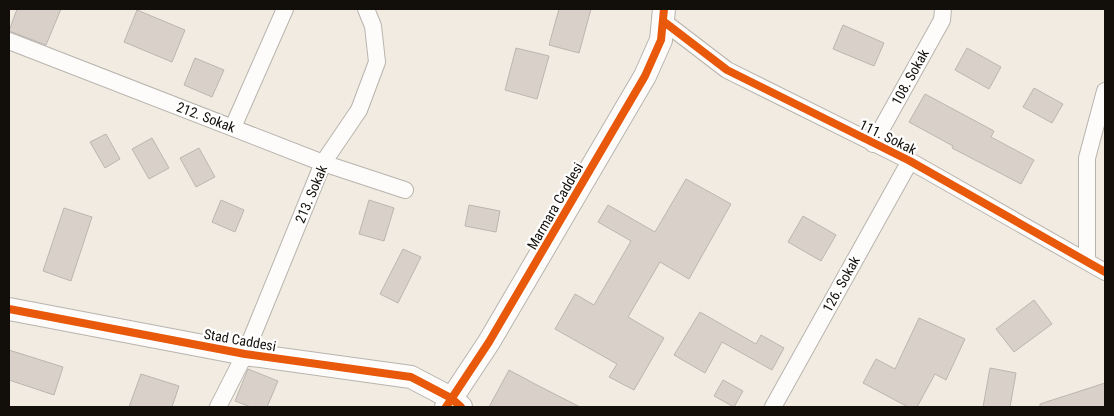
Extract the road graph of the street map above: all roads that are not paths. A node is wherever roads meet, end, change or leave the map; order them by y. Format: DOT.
graph roads {
  1 [pos="285,9"];
  2 [pos="366,9"];
  3 [pos="943,9"];
  4 [pos="664,15"];
  5 [pos="9,41"];
  6 [pos="1105,90"];
  7 [pos="233,127"];
  8 [pos="873,144"];
  9 [pos="910,161"];
  10 [pos="323,163"];
  11 [pos="405,190"];
  12 [pos="1087,260"];
  13 [pos="1105,272"];
  14 [pos="9,309"];
  15 [pos="246,354"];
  16 [pos="453,404"];
  17 [pos="218,407"];
  18 [pos="773,407"];
  1 -- 7 [label="street"];
  2 -- 10 [label="street, 213. Sokak"];
  3 -- 8 [label="street, 108. Sokak"];
  4 -- 8 [label="street, 111. Sokak"];
  4 -- 16 [label="street, Marmara Caddesi"];
  5 -- 7 [label="street, 212. Sokak"];
  6 -- 12 [label="street"];
  7 -- 10 [label="street, 212. Sokak"];
  8 -- 9 [label="street, 111. Sokak"];
  9 -- 12 [label="street, 111. Sokak"];
  9 -- 18 [label="street, 126. Sokak"];
  10 -- 11 [label="street, 212. Sokak"];
  10 -- 15 [label="street, 213. Sokak"];
  12 -- 13 [label="street, 111. Sokak"];
  14 -- 15 [label="street, Stad Caddesi"];
  15 -- 16 [label="street, Stad Caddesi"];
  15 -- 17 [label="street, 213. Sokak"];
}
